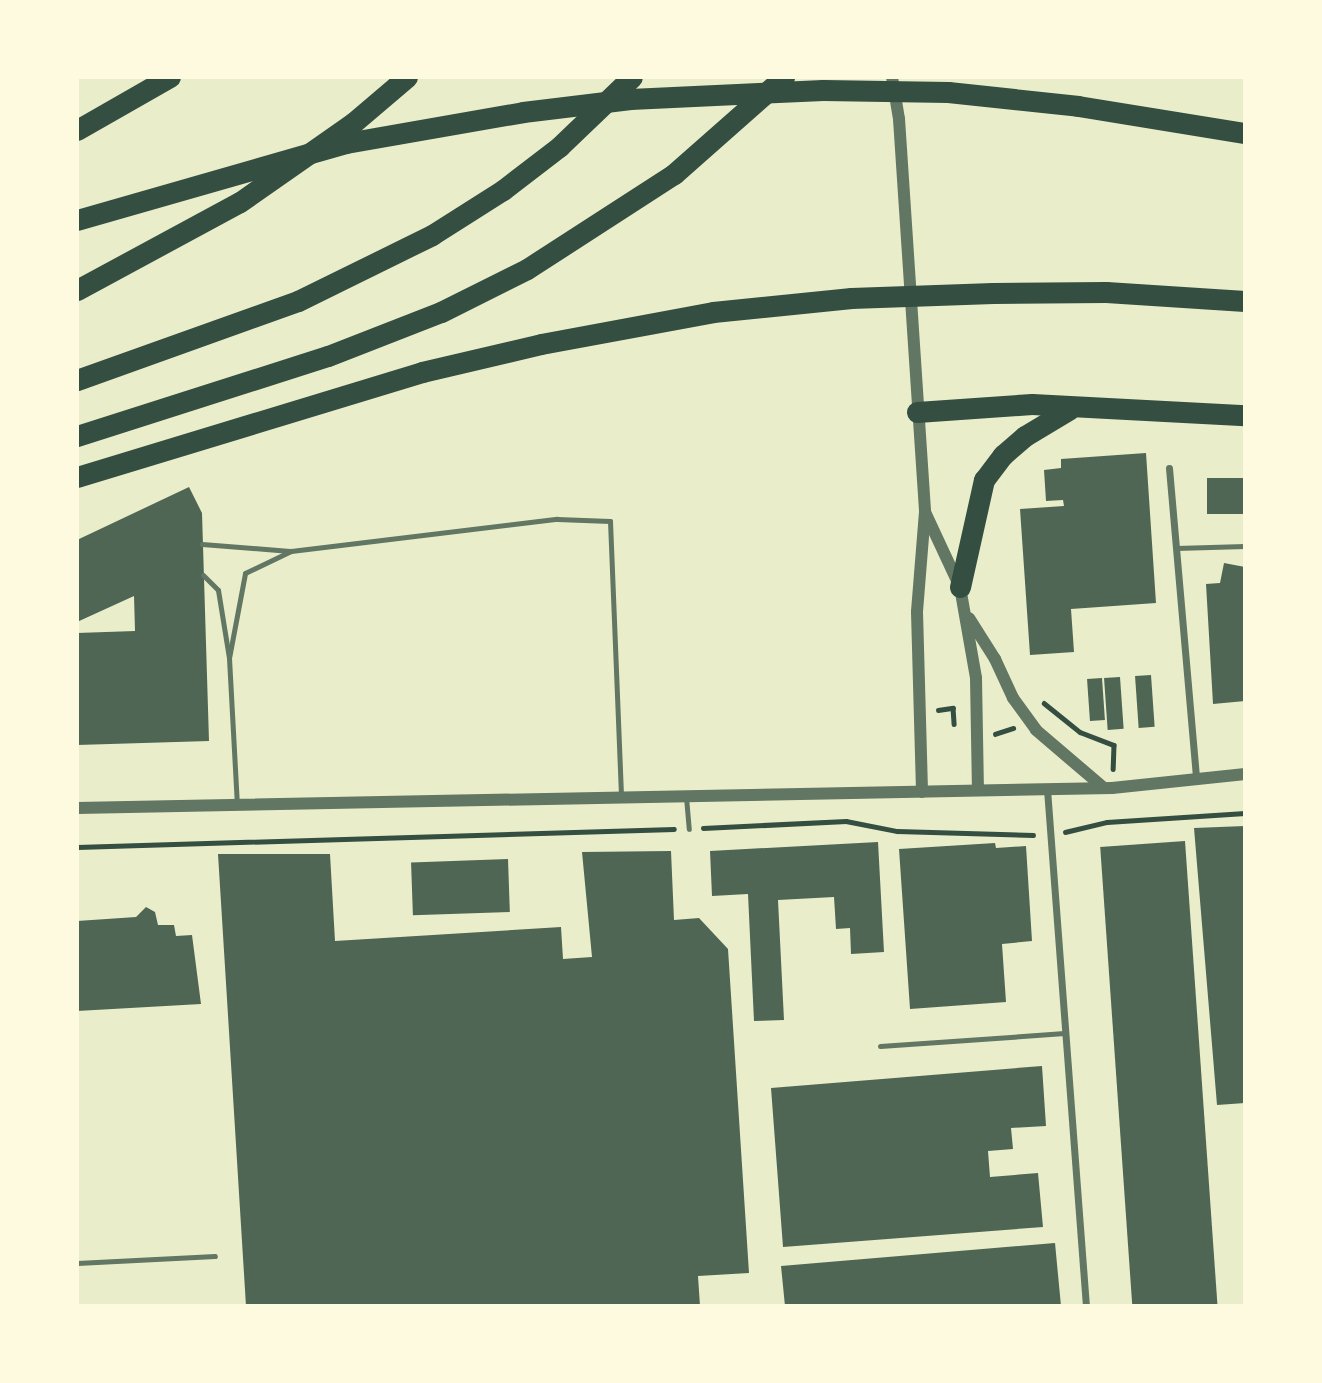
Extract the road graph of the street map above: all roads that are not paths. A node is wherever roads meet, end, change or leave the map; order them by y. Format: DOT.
graph roads {
  1 [pos="170,77"];
  2 [pos="407,77"];
  3 [pos="632,77"];
  4 [pos="784,77"];
  5 [pos="892,77"];
  6 [pos="77,130"];
  7 [pos="1245,133"];
  8 [pos="77,220"];
  9 [pos="77,290"];
  10 [pos="1245,301"];
  11 [pos="77,380"];
  12 [pos="1070,409"];
  13 [pos="917,412"];
  14 [pos="1245,415"];
  15 [pos="77,436"];
  16 [pos="1170,468"];
  17 [pos="77,477"];
  18 [pos="925,512"];
  19 [pos="202,544"];
  20 [pos="1245,546"];
  21 [pos="1176,548"];
  22 [pos="290,551"];
  23 [pos="203,575"];
  24 [pos="960,587"];
  25 [pos="965,613"];
  26 [pos="229,658"];
  27 [pos="1245,775"];
  28 [pos="1196,776"];
  29 [pos="1047,788"];
  30 [pos="1104,788"];
  31 [pos="978,790"];
  32 [pos="922,792"];
  33 [pos="686,797"];
  34 [pos="621,799"];
  35 [pos="237,805"];
  36 [pos="77,808"];
  37 [pos="689,829"];
  38 [pos="1065,1033"];
  39 [pos="880,1046"];
  40 [pos="215,1256"];
  41 [pos="77,1263"];
  42 [pos="1086,1306"];
  1 -- 6 [label="highway"];
  2 -- 9 [label="highway"];
  3 -- 11 [label="highway"];
  4 -- 15 [label="highway"];
  5 -- 13 [label="street"];
  7 -- 8 [label="highway"];
  10 -- 17 [label="highway"];
  12 -- 13 [label="highway"];
  12 -- 14 [label="highway"];
  12 -- 24 [label="highway"];
  13 -- 18 [label="street"];
  16 -- 21 [label="street"];
  18 -- 24 [label="street"];
  18 -- 32 [label="street"];
  19 -- 22 [label="lane"];
  20 -- 21 [label="lane"];
  21 -- 28 [label="street"];
  22 -- 26 [label="lane"];
  22 -- 34 [label="lane"];
  23 -- 26 [label="lane"];
  24 -- 25 [label="street"];
  25 -- 30 [label="street"];
  25 -- 31 [label="street"];
  26 -- 35 [label="lane"];
  27 -- 28 [label="street"];
  28 -- 30 [label="street"];
  29 -- 30 [label="street"];
  29 -- 31 [label="street"];
  29 -- 38 [label="street"];
  31 -- 32 [label="street"];
  32 -- 33 [label="street"];
  33 -- 34 [label="street"];
  33 -- 37 [label="lane"];
  34 -- 35 [label="street"];
  35 -- 36 [label="street"];
  38 -- 39 [label="lane"];
  38 -- 42 [label="street"];
  40 -- 41 [label="lane"];
}
